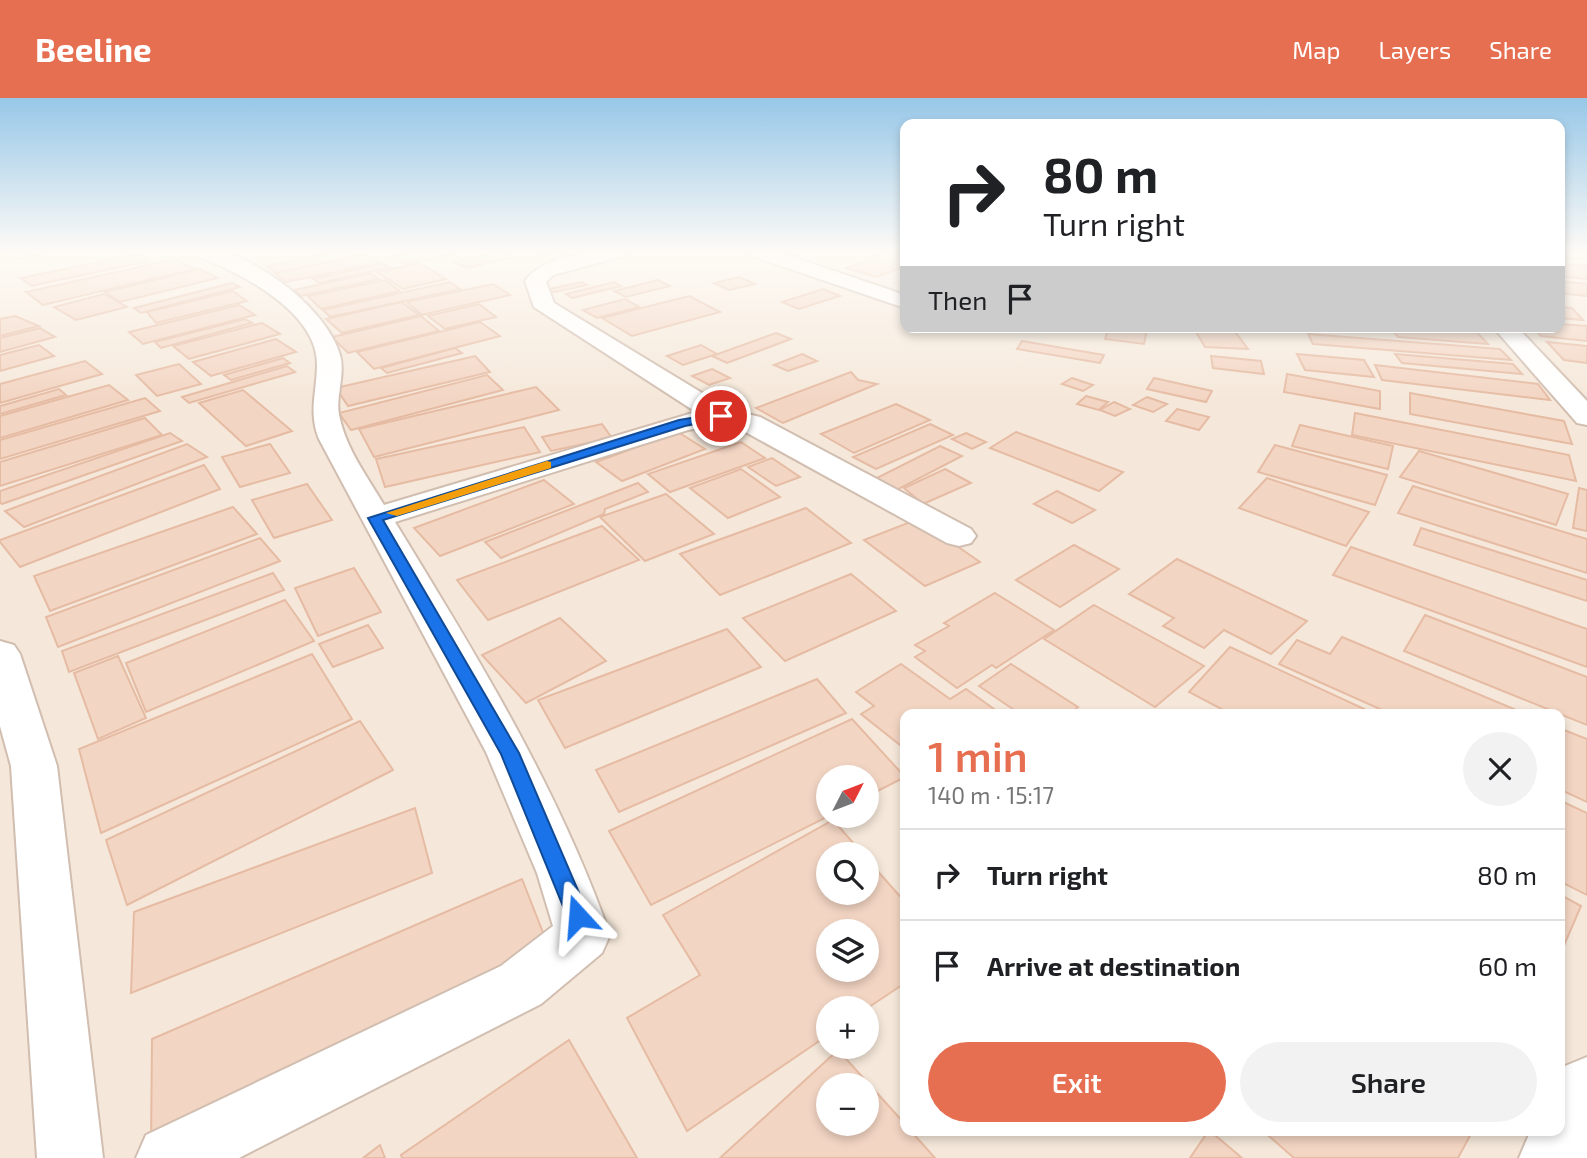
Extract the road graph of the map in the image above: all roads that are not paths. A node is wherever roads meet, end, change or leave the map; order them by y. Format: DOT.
graph roads {
  1 [pos="290,301"];
  2 [pos="543,301"];
  3 [pos="1510,333"];
  4 [pos="721,416"];
  5 [pos="1587,417"];
  6 [pos="375,518"];
  7 [pos="959,536"];
  8 [pos="0,653"];
  9 [pos="1587,1088"];
  10 [pos="1565,1132"];
  11 [pos="1563,1136"];
  12 [pos="69,1158"];
  13 [pos="169,1158"];
  14 [pos="1552,1158"];
  1 -- 6 [label="street"];
  2 -- 4 [label="street"];
  3 -- 5 [label="street"];
  4 -- 6 [label="street"];
  4 -- 7 [label="street"];
  6 -- 13 [label="street"];
  8 -- 12 [label="street"];
  9 -- 10 [label="street"];
  11 -- 14 [label="street"];
}
